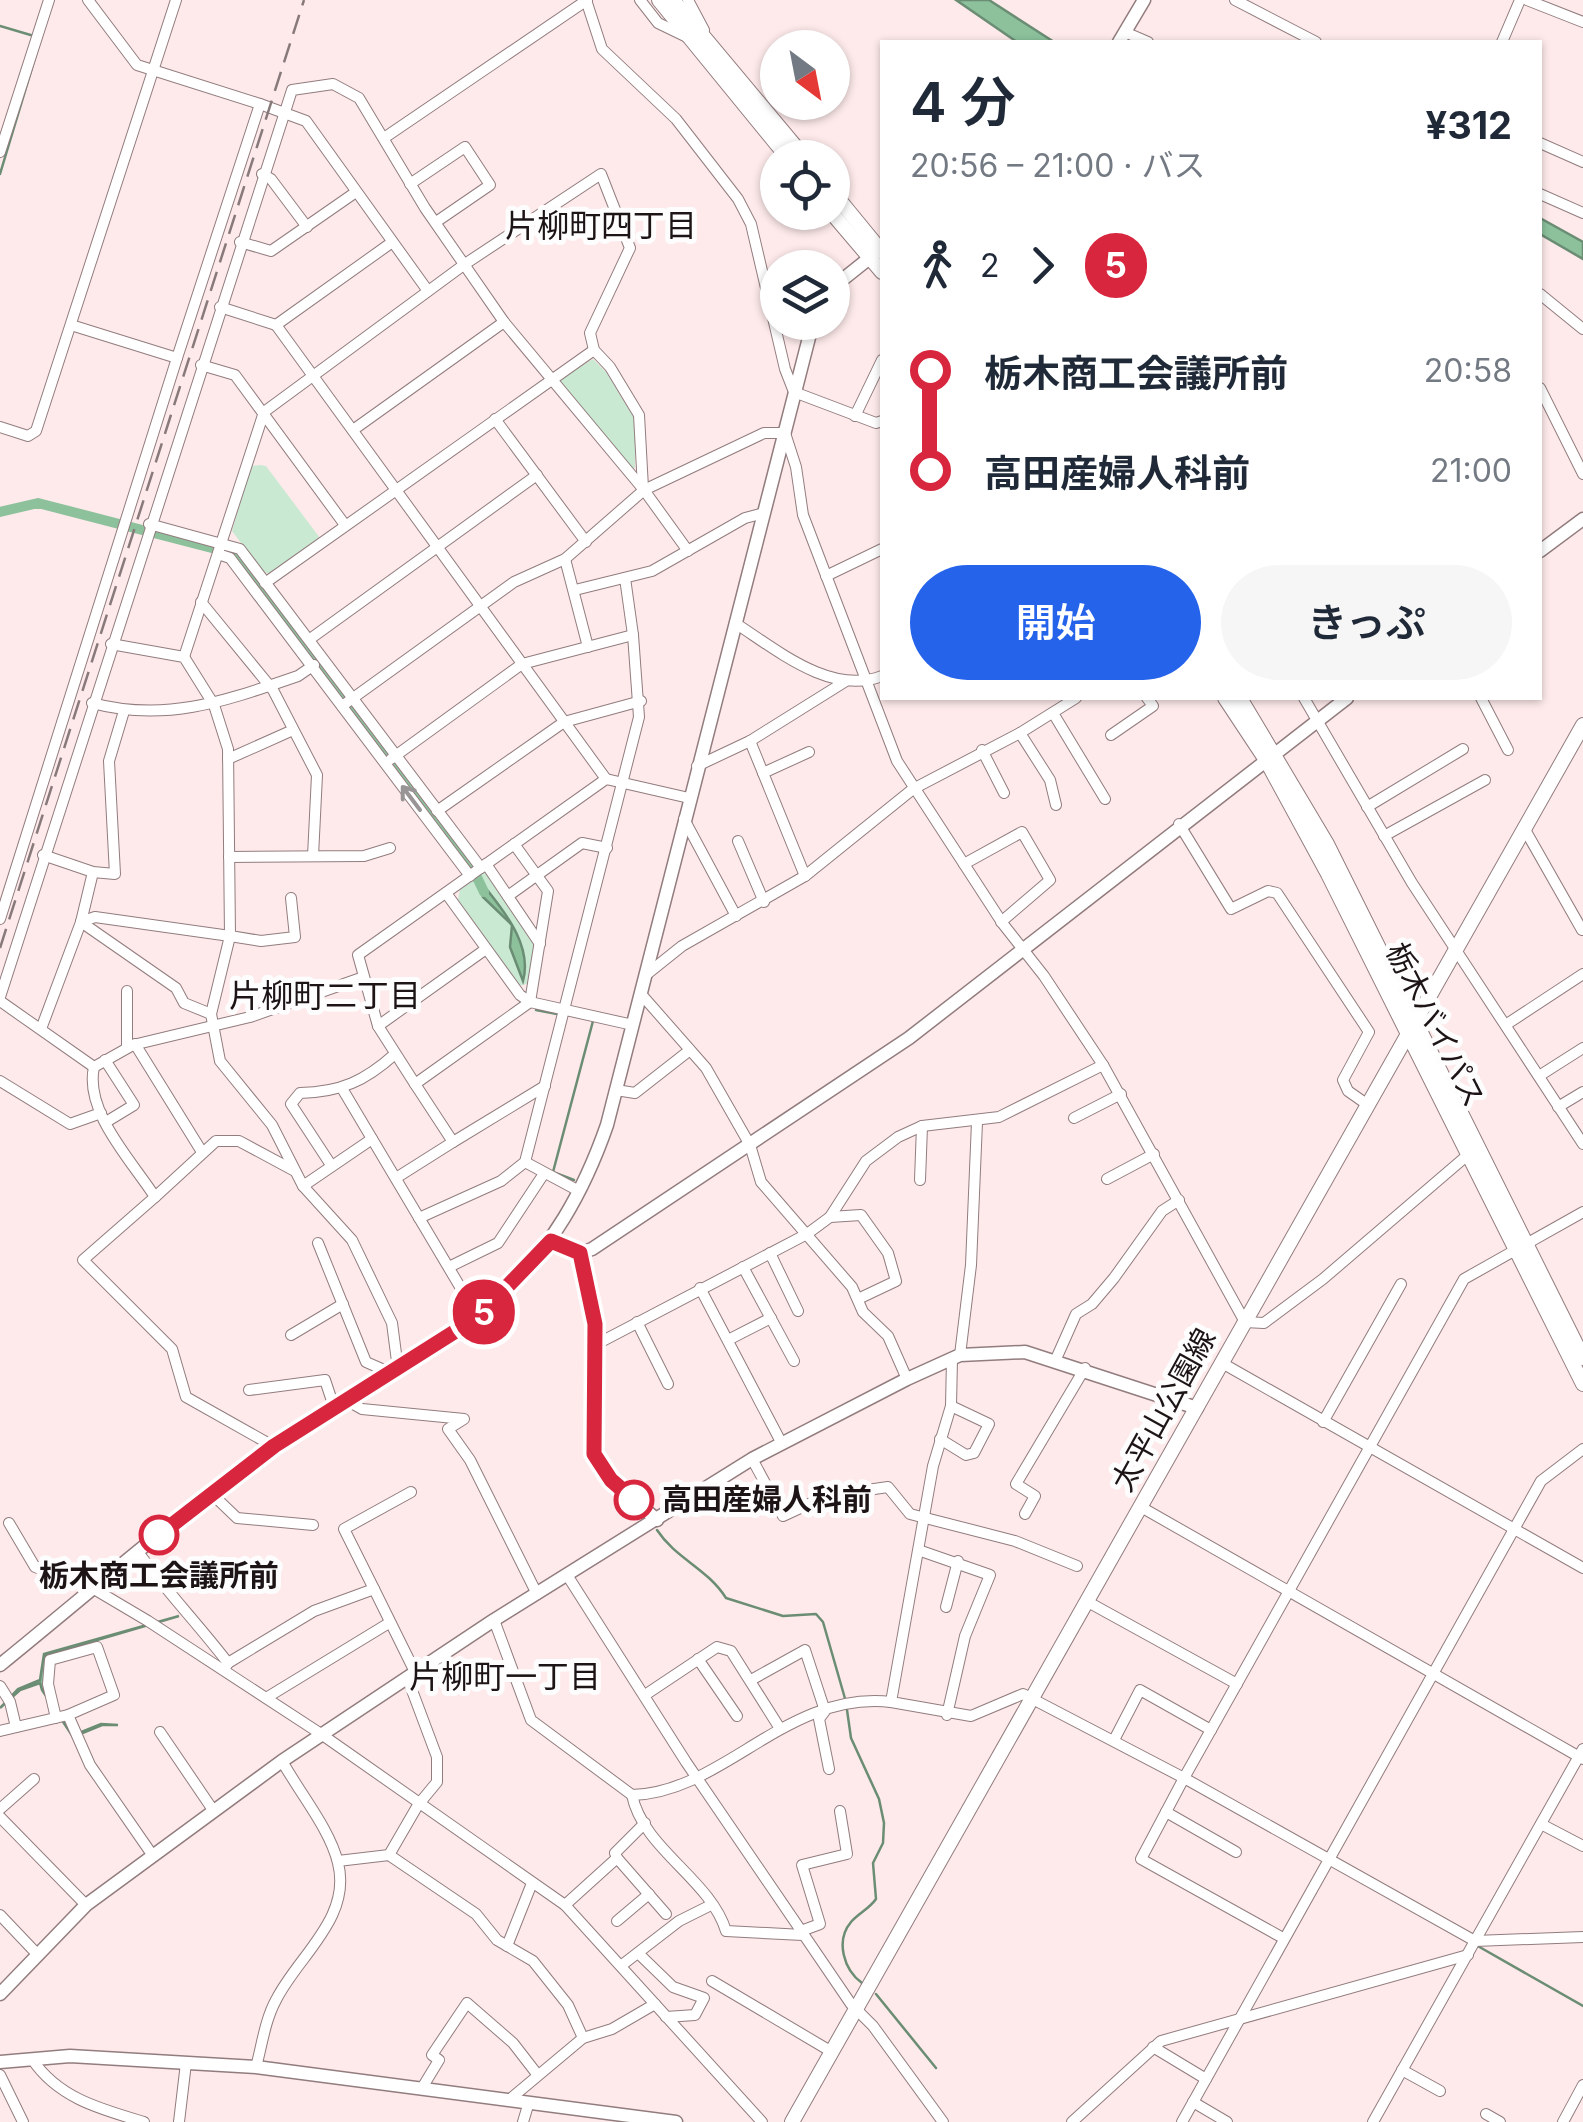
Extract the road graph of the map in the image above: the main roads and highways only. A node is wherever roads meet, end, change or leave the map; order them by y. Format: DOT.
graph roads {
  1 [pos="659,0"];
  2 [pos="674,0"];
  3 [pos="773,140"];
  4 [pos="790,140"];
  5 [pos="850,214"];
  6 [pos="850,228"];
  7 [pos="879,252"];
  8 [pos="1227,700"];
  9 [pos="1241,700"];
  10 [pos="1583,725"];
  11 [pos="1271,756"];
  12 [pos="1417,1018"];
  13 [pos="1409,1033"];
  14 [pos="1474,1150"];
  15 [pos="1522,1246"];
  16 [pos="1583,1358"];
  17 [pos="1583,1384"];
  18 [pos="792,2122"];
  1 -- 3 [label="main road"];
  2 -- 4 [label="main road"];
  5 -- 7 [label="main road"];
  6 -- 7 [label="main road"];
  8 -- 11 [label="main road, 栃木バイパス"];
  9 -- 11 [label="main road, 栃木バイパス"];
  10 -- 12 [label="main road, 太平山公園線"];
  11 -- 12 [label="main road, 栃木バイパス"];
  11 -- 13 [label="main road, 栃木バイパス"];
  12 -- 13 [label="main road, 太平山公園線"];
  12 -- 14 [label="main road, 栃木バイパス"];
  13 -- 14 [label="main road, 栃木バイパス"];
  13 -- 18 [label="main road, 太平山公園線"];
  14 -- 15 [label="main road, 栃木バイパス"];
  15 -- 16 [label="main road, 栃木バイパス"];
  15 -- 17 [label="main road, 栃木バイパス"];
}
